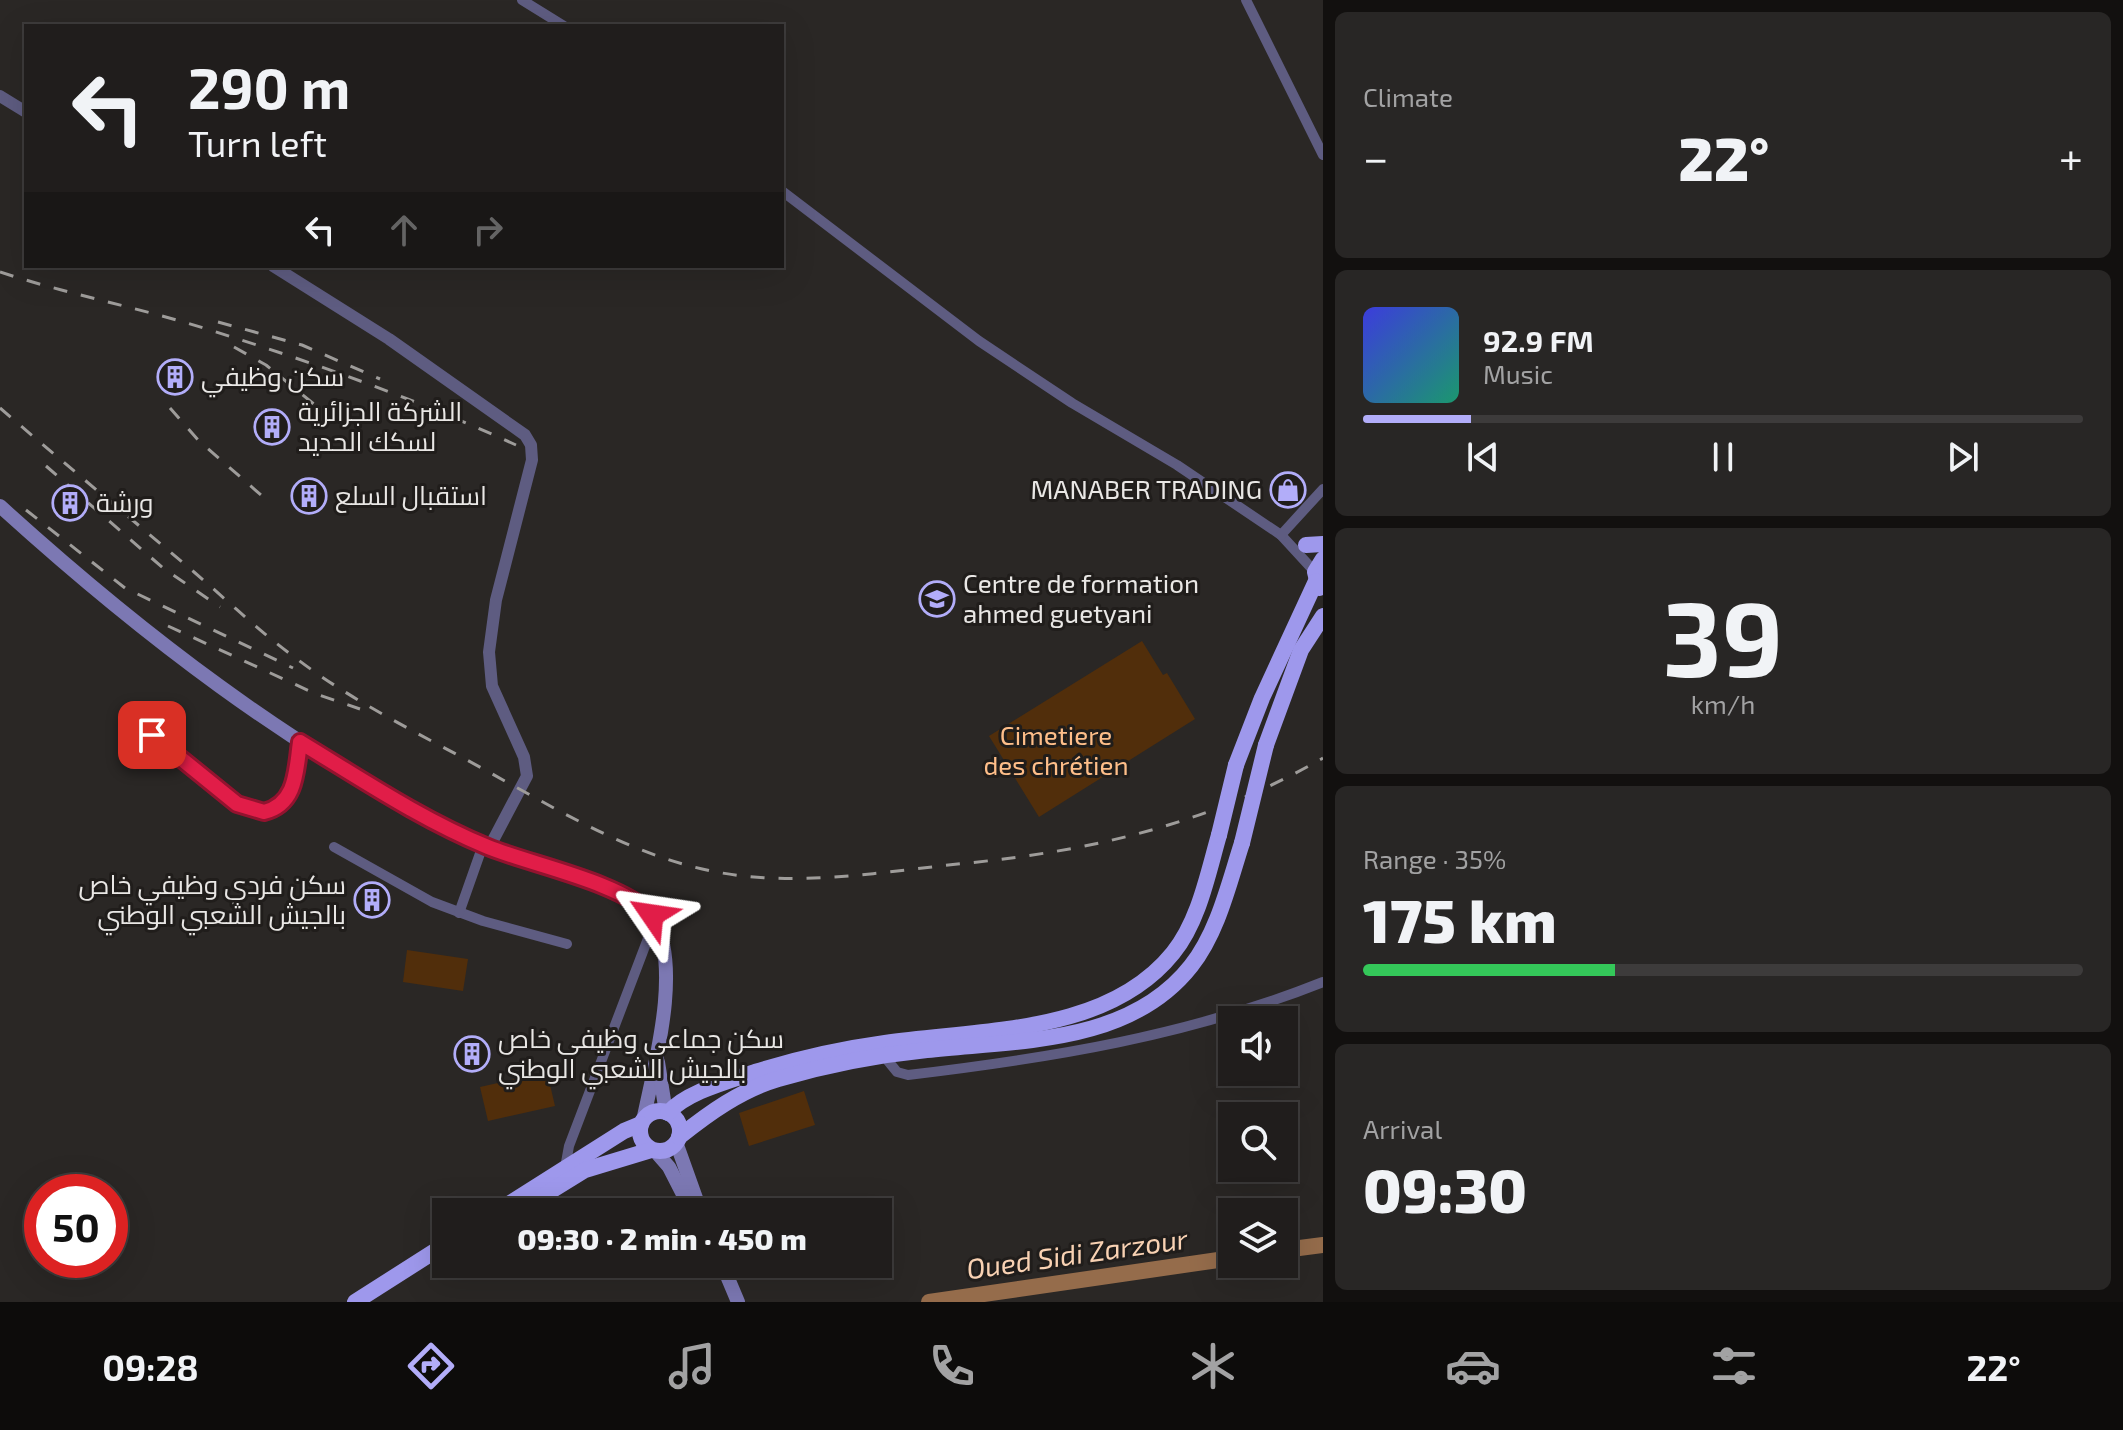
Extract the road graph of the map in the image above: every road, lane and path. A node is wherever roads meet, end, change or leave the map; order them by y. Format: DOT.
graph roads {
  1 [pos="522,0"];
  2 [pos="1246,0"];
  3 [pos="561,24"];
  4 [pos="0,96"];
  5 [pos="24,111"];
  6 [pos="1323,155"];
  7 [pos="784,193"];
  8 [pos="276,268"];
  9 [pos="1323,489"];
  10 [pos="0,506"];
  11 [pos="1307,507"];
  12 [pos="1323,507"];
  13 [pos="1285,538"];
  14 [pos="1315,544"];
  15 [pos="1323,553"];
  16 [pos="1319,576"];
  17 [pos="1323,616"];
  18 [pos="128,715"];
  19 [pos="300,742"];
  20 [pos="486,846"];
  21 [pos="334,847"];
  22 [pos="459,913"];
  23 [pos="655,920"];
  24 [pos="567,944"];
  25 [pos="639,961"];
  26 [pos="664,968"];
  27 [pos="1323,982"];
  28 [pos="884,1056"];
  29 [pos="656,1058"];
  30 [pos="667,1113"];
  31 [pos="642,1123"];
  32 [pos="678,1140"];
  33 [pos="653,1150"];
  34 [pos="565,1168"];
  35 [pos="518,1198"];
  36 [pos="540,1198"];
  37 [pos="684,1198"];
  38 [pos="697,1198"];
  39 [pos="432,1253"];
  40 [pos="432,1266"];
  41 [pos="718,1278"];
  42 [pos="728,1278"];
  43 [pos="355,1302"];
  44 [pos="375,1302"];
  45 [pos="728,1302"];
  46 [pos="738,1302"];
  1 -- 3 [label="street"];
  2 -- 6 [label="street"];
  4 -- 5 [label="street"];
  7 -- 13 [label="street"];
  8 -- 20 [label="street"];
  9 -- 11 [label="street"];
  10 -- 19 [label="main road"];
  11 -- 12 [label="street"];
  11 -- 13 [label="street"];
  13 -- 14 [label="street"];
  13 -- 16 [label="street"];
  14 -- 15 [label="street"];
  16 -- 30 [label="highway, bridge"];
  17 -- 28 [label="highway, bridge"];
  18 -- 19 [label="street"];
  19 -- 20 [label="main road"];
  20 -- 22 [label="street"];
  20 -- 23 [label="main road"];
  21 -- 22 [label="street"];
  22 -- 24 [label="street"];
  23 -- 25 [label="street"];
  23 -- 26 [label="main road"];
  25 -- 26 [label="street"];
  25 -- 34 [label="street"];
  26 -- 29 [label="main road"];
  27 -- 28 [label="street"];
  28 -- 32 [label="highway"];
  29 -- 30 [label="main road"];
  29 -- 31 [label="main road"];
  30 -- 31 [label="highway"];
  30 -- 32 [label="highway"];
  31 -- 33 [label="highway"];
  31 -- 34 [label="highway"];
  32 -- 33 [label="highway"];
  32 -- 38 [label="main road"];
  33 -- 36 [label="highway"];
  33 -- 37 [label="main road"];
  34 -- 35 [label="highway"];
  39 -- 43 [label="highway"];
  40 -- 44 [label="highway"];
  41 -- 45 [label="main road"];
  42 -- 46 [label="main road"];
}
